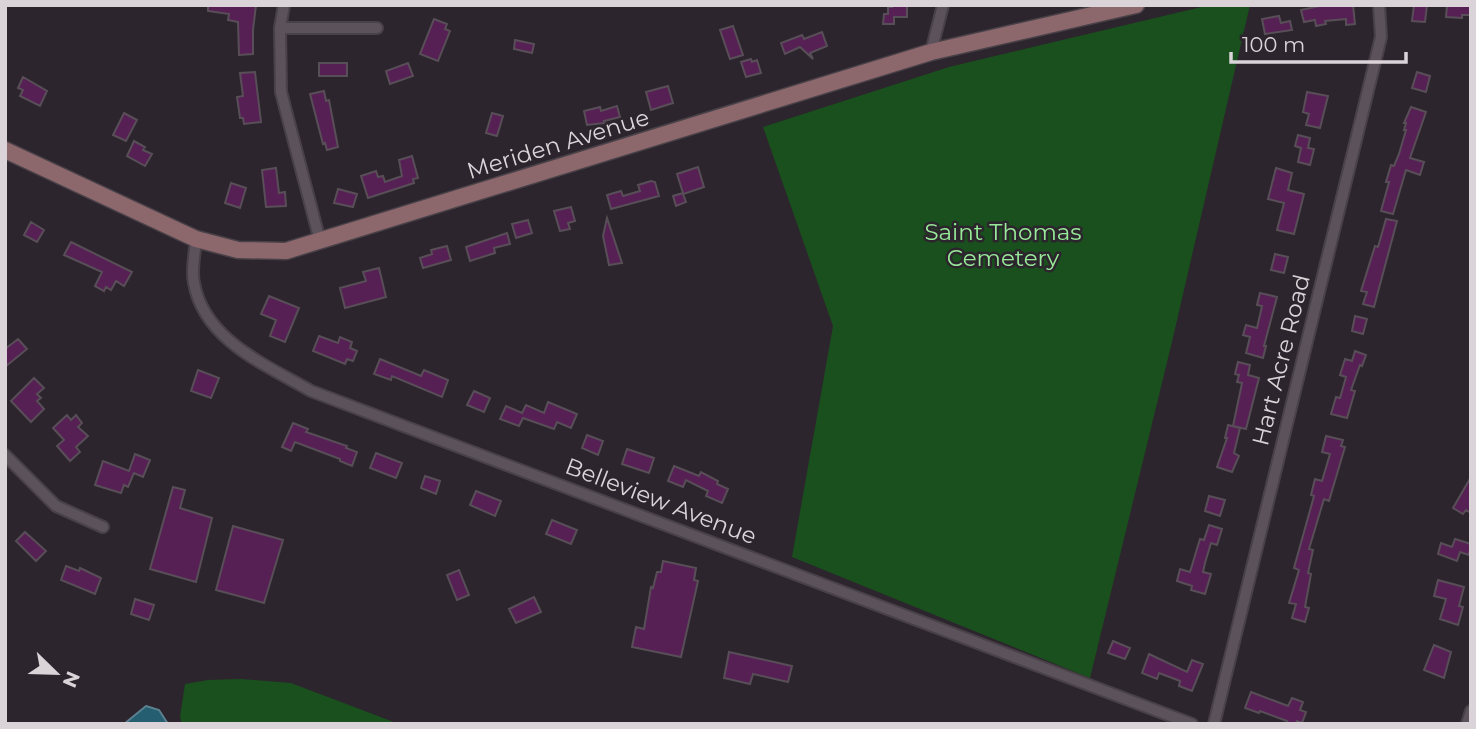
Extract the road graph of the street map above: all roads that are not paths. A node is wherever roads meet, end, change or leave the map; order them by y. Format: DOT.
graph roads {
  1 [pos="284,5"];
  2 [pos="943,5"];
  3 [pos="1136,5"];
  4 [pos="1379,5"];
  5 [pos="280,28"];
  6 [pos="377,28"];
  7 [pos="931,52"];
  8 [pos="5,150"];
  9 [pos="196,239"];
  10 [pos="320,241"];
  11 [pos="5,455"];
  12 [pos="103,527"];
  13 [pos="1471,711"];
  14 [pos="1192,724"];
  15 [pos="1214,724"];
  16 [pos="1467,724"];
  1 -- 5 [label="street"];
  2 -- 7 [label="street"];
  3 -- 7 [label="main road, Meriden Avenue"];
  4 -- 15 [label="street, Hart Acre Road"];
  5 -- 6 [label="street"];
  5 -- 10 [label="street"];
  7 -- 10 [label="main road, Meriden Avenue"];
  8 -- 9 [label="main road, Meriden Avenue"];
  9 -- 10 [label="main road, Meriden Avenue"];
  9 -- 14 [label="street, Belleview Avenue"];
  11 -- 12 [label="street"];
  13 -- 16 [label="street"];
}
